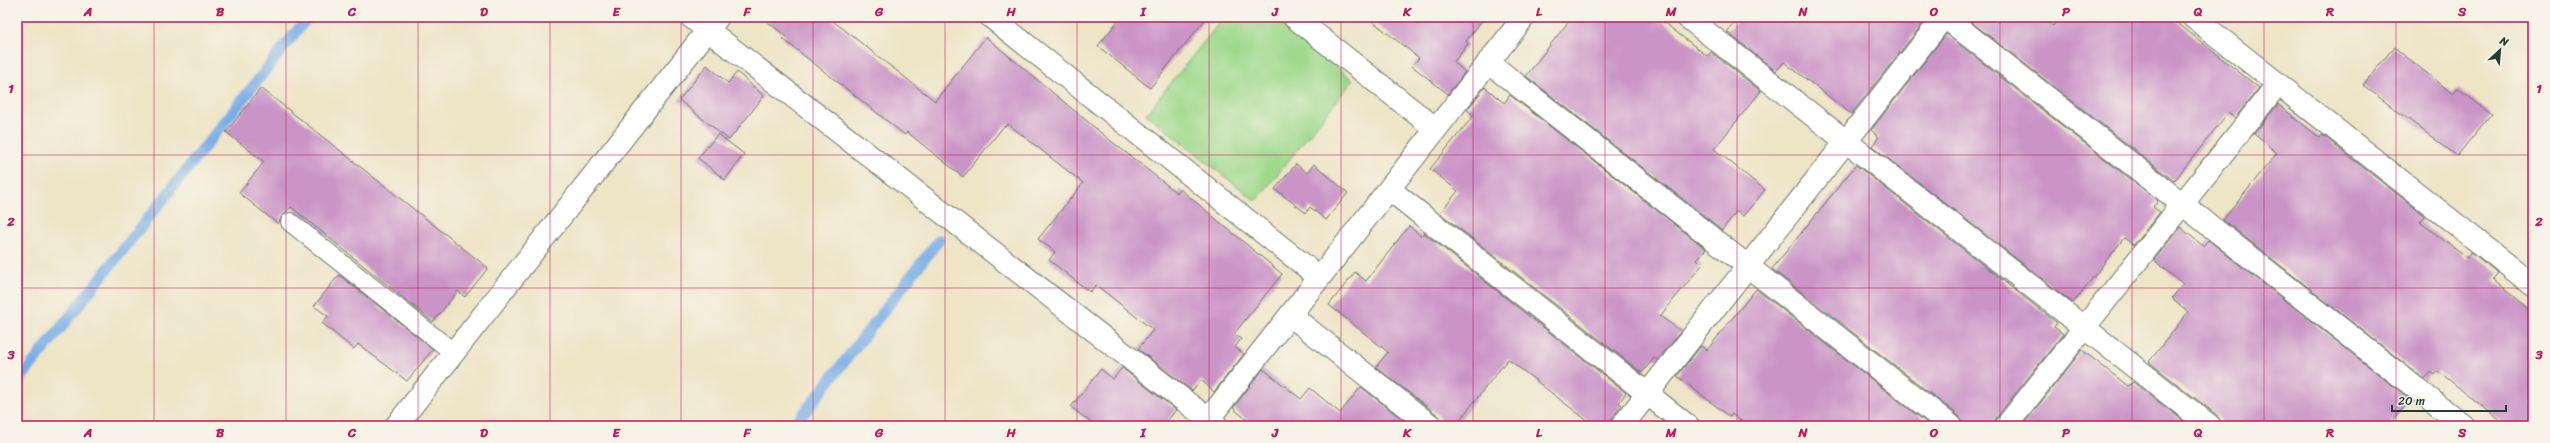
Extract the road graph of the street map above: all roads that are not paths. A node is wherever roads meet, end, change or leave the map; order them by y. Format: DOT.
graph roads {
  1 [pos="991,17"];
  2 [pos="1294,17"];
  3 [pos="1524,17"];
  4 [pos="1687,17"];
  5 [pos="1945,17"];
  6 [pos="2193,17"];
  7 [pos="706,21"];
  8 [pos="1488,62"];
  9 [pos="2277,85"];
  10 [pos="1436,129"];
  11 [pos="1846,141"];
  12 [pos="1389,189"];
  13 [pos="2182,204"];
  14 [pos="290,222"];
  15 [pos="1748,266"];
  16 [pos="1320,277"];
  17 [pos="2533,285"];
  18 [pos="1290,315"];
  19 [pos="2084,328"];
  20 [pos="454,353"];
  21 [pos="1647,394"];
  22 [pos="1209,424"];
  23 [pos="396,426"];
  24 [pos="1431,426"];
  25 [pos="1622,426"];
  26 [pos="1688,426"];
  27 [pos="1951,426"];
  28 [pos="2006,426"];
  29 [pos="2210,426"];
  30 [pos="2464,426"];
  1 -- 16 [label="street"];
  2 -- 10 [label="street"];
  3 -- 8 [label="street"];
  4 -- 11 [label="street"];
  5 -- 11 [label="street"];
  5 -- 13 [label="street"];
  6 -- 9 [label="street"];
  7 -- 20 [label="street"];
  7 -- 22 [label="street"];
  8 -- 10 [label="street"];
  8 -- 15 [label="street"];
  9 -- 13 [label="street"];
  9 -- 17 [label="street"];
  10 -- 12 [label="street"];
  11 -- 15 [label="street"];
  11 -- 19 [label="street"];
  12 -- 16 [label="street"];
  12 -- 21 [label="street"];
  13 -- 19 [label="street"];
  13 -- 30 [label="street"];
  14 -- 20 [label="lane"];
  15 -- 21 [label="street"];
  15 -- 27 [label="street"];
  16 -- 18 [label="street"];
  18 -- 22 [label="street"];
  18 -- 24 [label="street"];
  19 -- 28 [label="street"];
  19 -- 29 [label="street"];
  20 -- 23 [label="street"];
  21 -- 25 [label="street"];
  21 -- 26 [label="street"];
}
